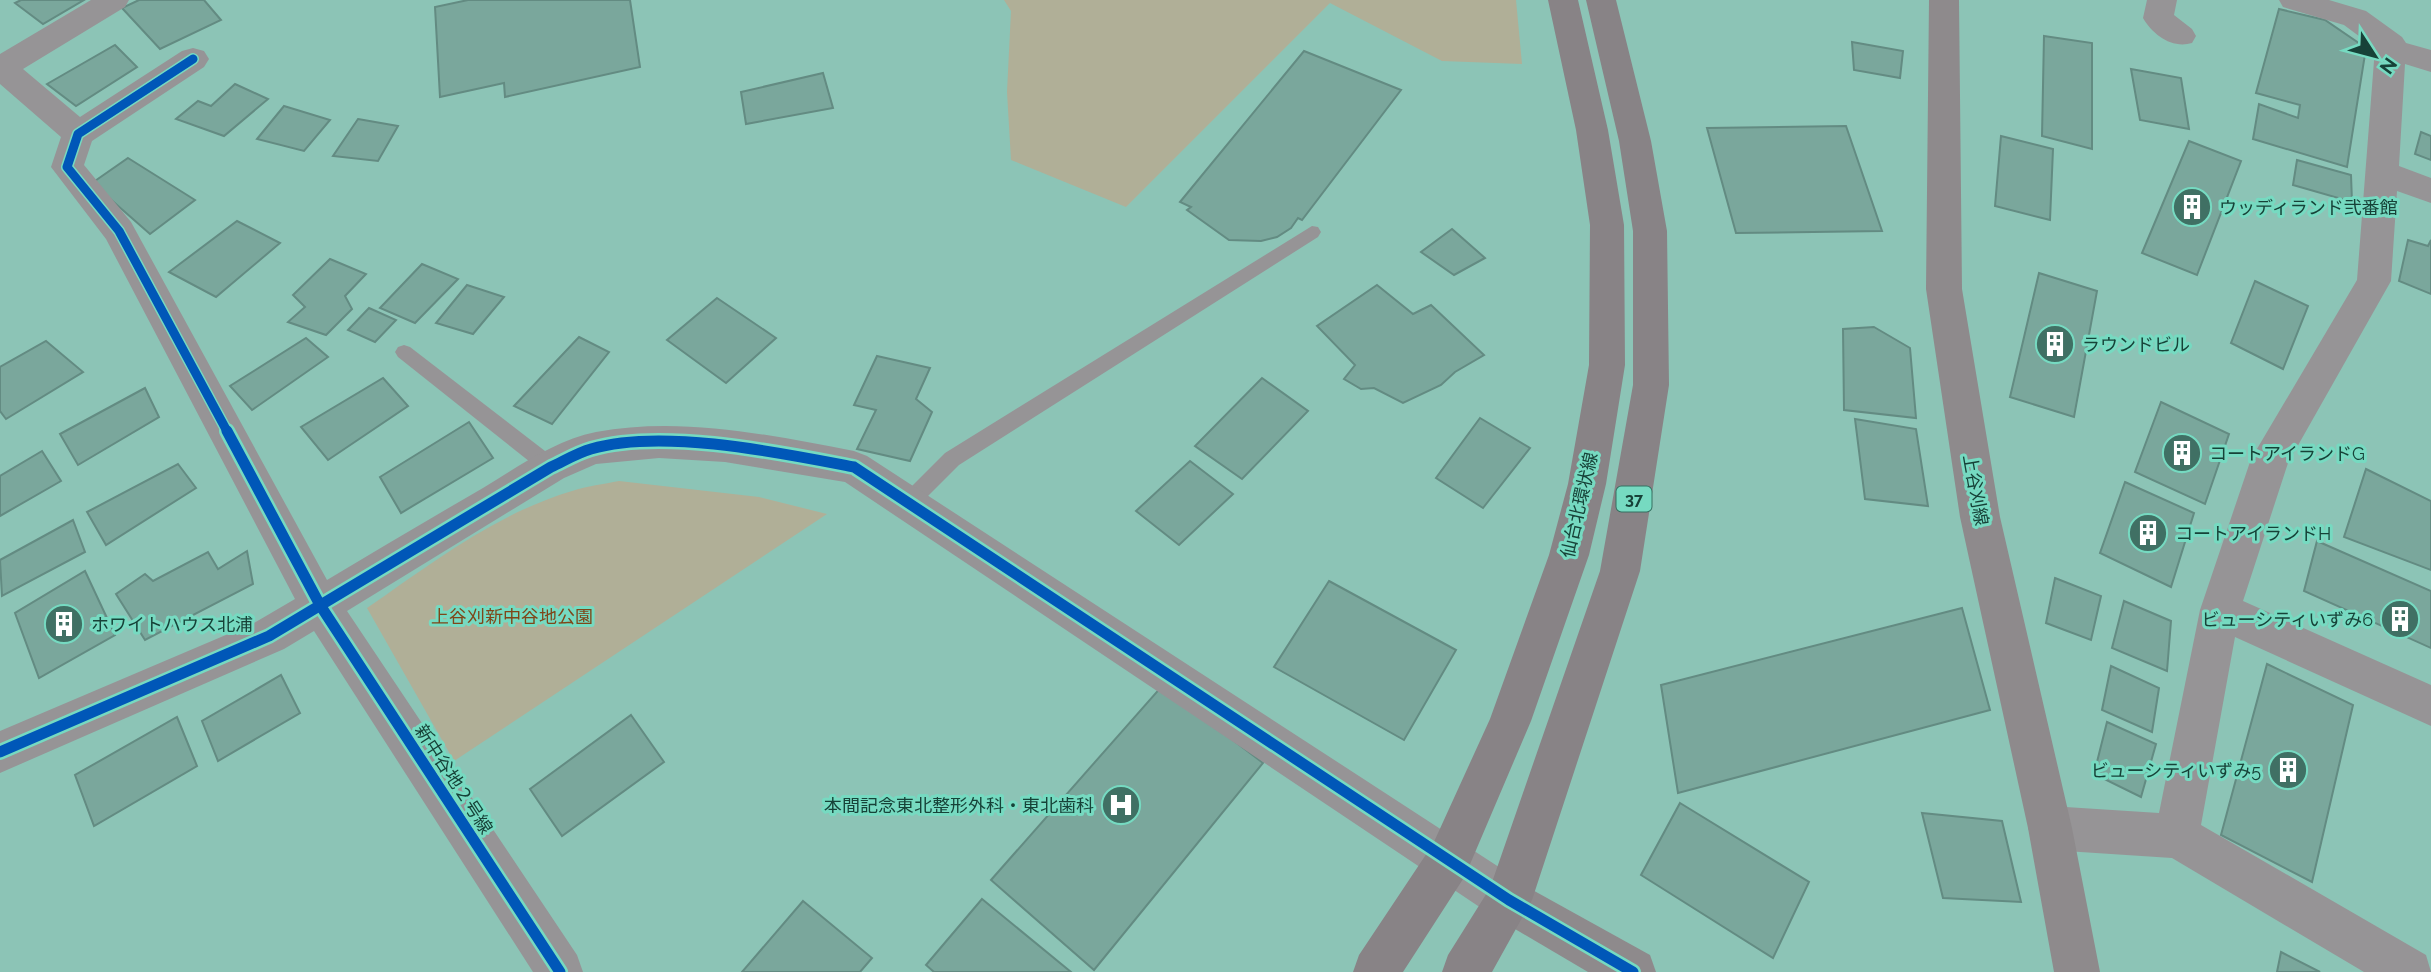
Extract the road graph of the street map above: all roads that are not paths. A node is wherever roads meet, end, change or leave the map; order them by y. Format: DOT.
graph roads {
  1 [pos="114,0"];
  2 [pos="1563,0"];
  3 [pos="1601,0"];
  4 [pos="1944,0"];
  5 [pos="2162,0"];
  6 [pos="2294,0"];
  7 [pos="2181,36"];
  8 [pos="2391,49"];
  9 [pos="193,59"];
  10 [pos="2431,61"];
  11 [pos="8,88"];
  12 [pos="78,134"];
  13 [pos="2384,173"];
  14 [pos="2431,191"];
  15 [pos="1312,232"];
  16 [pos="404,352"];
  17 [pos="551,467"];
  18 [pos="908,503"];
  19 [pos="320,605"];
  20 [pos="2220,610"];
  21 [pos="2431,706"];
  22 [pos="0,752"];
  23 [pos="2050,828"];
  24 [pos="2176,835"];
  25 [pos="1448,860"];
  26 [pos="1509,900"];
  27 [pos="560,972"];
  28 [pos="1376,972"];
  29 [pos="1465,972"];
  30 [pos="1633,972"];
  31 [pos="2077,972"];
  32 [pos="2409,972"];
  1 -- 11 [label="street"];
  2 -- 25 [label="main road, 仙台北環状線"];
  3 -- 26 [label="main road, 37"];
  4 -- 23 [label="street, 上谷刈線"];
  5 -- 7 [label="street"];
  6 -- 8 [label="street"];
  8 -- 10 [label="street"];
  8 -- 13 [label="street"];
  9 -- 12 [label="street"];
  11 -- 12 [label="street"];
  12 -- 19 [label="street, 新中谷地２号線"];
  13 -- 14 [label="street"];
  13 -- 20 [label="street"];
  15 -- 18 [label="lane"];
  16 -- 17 [label="lane"];
  17 -- 18 [label="street"];
  17 -- 19 [label="street"];
  18 -- 25 [label="street"];
  19 -- 22 [label="street"];
  19 -- 27 [label="street, 新中谷地２号線"];
  20 -- 21 [label="street"];
  20 -- 24 [label="street"];
  23 -- 24 [label="street"];
  23 -- 31 [label="street, 上谷刈線"];
  24 -- 32 [label="street"];
  25 -- 26 [label="street"];
  25 -- 28 [label="main road, 仙台北環状線"];
  26 -- 29 [label="main road, 37"];
  26 -- 30 [label="street"];
}
